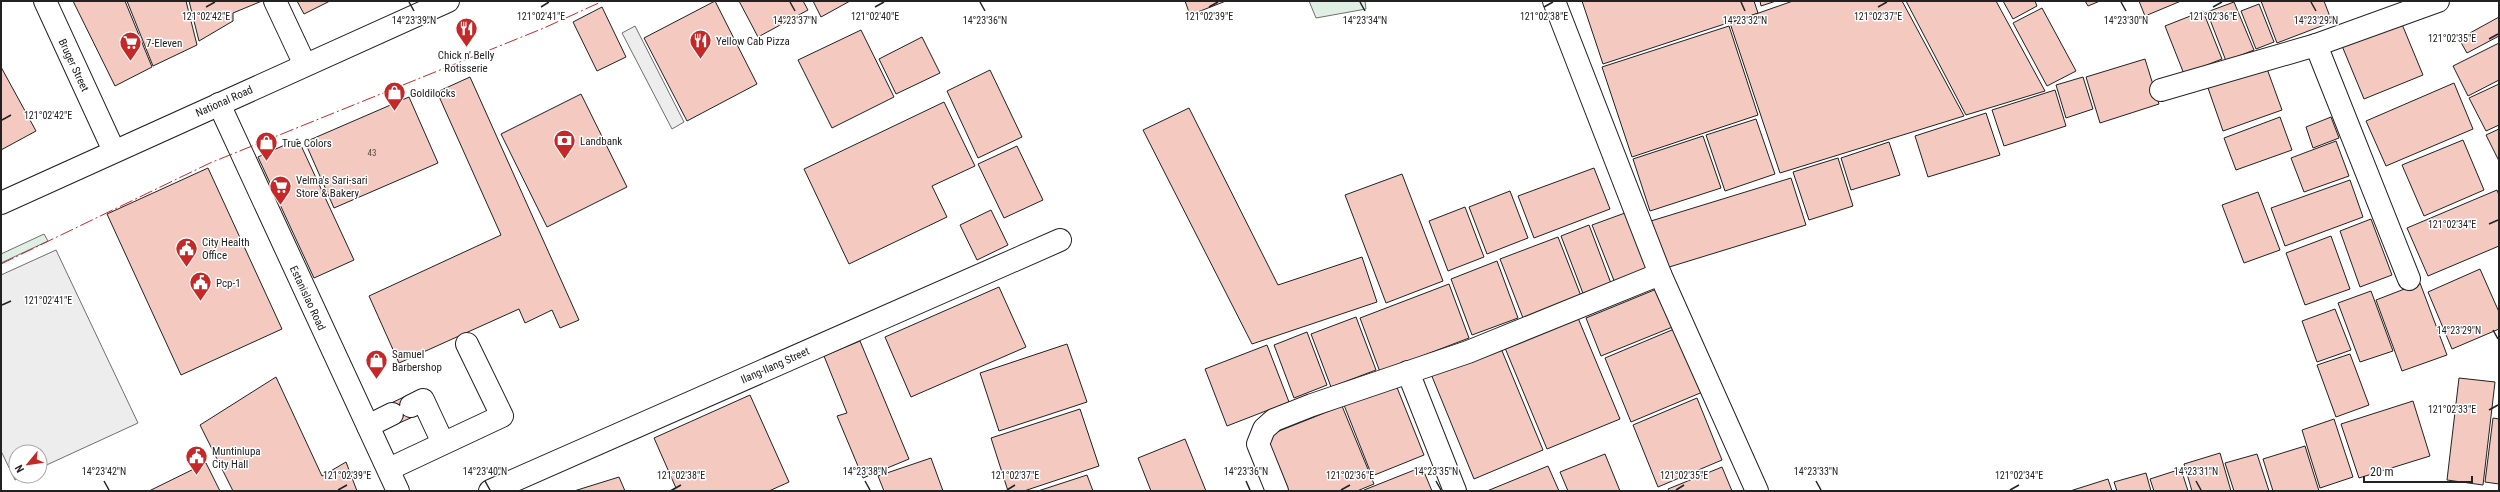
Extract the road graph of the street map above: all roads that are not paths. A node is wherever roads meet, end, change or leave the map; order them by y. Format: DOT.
graph roads {
  1 [pos="45,1"];
  2 [pos="275,1"];
  3 [pos="448,1"];
  4 [pos="1554,1"];
  5 [pos="2438,1"];
  6 [pos="2316,45"];
  7 [pos="305,65"];
  8 [pos="2161,90"];
  9 [pos="219,104"];
  10 [pos="114,151"];
  11 [pos="1,203"];
  12 [pos="1060,240"];
  13 [pos="1660,274"];
  14 [pos="2408,279"];
  15 [pos="467,344"];
  16 [pos="1408,372"];
  17 [pos="368,426"];
  18 [pos="443,443"];
  19 [pos="389,469"];
  20 [pos="398,491"];
  21 [pos="490,491"];
  22 [pos="1277,491"];
  23 [pos="1454,491"];
  24 [pos="1757,491"];
  1 -- 10 [label="main road, Bruger Street"];
  2 -- 7 [label="main road"];
  3 -- 7 [label="main road, National Road"];
  4 -- 13 [label="main road"];
  5 -- 6 [label="main road"];
  6 -- 8 [label="main road"];
  6 -- 14 [label="main road"];
  7 -- 9 [label="main road, National Road"];
  9 -- 10 [label="main road, National Road"];
  9 -- 17 [label="main road, Estanislao Road"];
  10 -- 11 [label="main road, National Road"];
  12 -- 21 [label="main road, Ilang-Ilang Street"];
  13 -- 16 [label="main road"];
  13 -- 24 [label="main road"];
  15 -- 18 [label="main road"];
  16 -- 22 [label="main road"];
  16 -- 23 [label="main road"];
  17 -- 18 [label="main road"];
  17 -- 19 [label="main road, Estanislao Road"];
  18 -- 19 [label="main road"];
  19 -- 20 [label="main road, Estanislao Road"];
}
